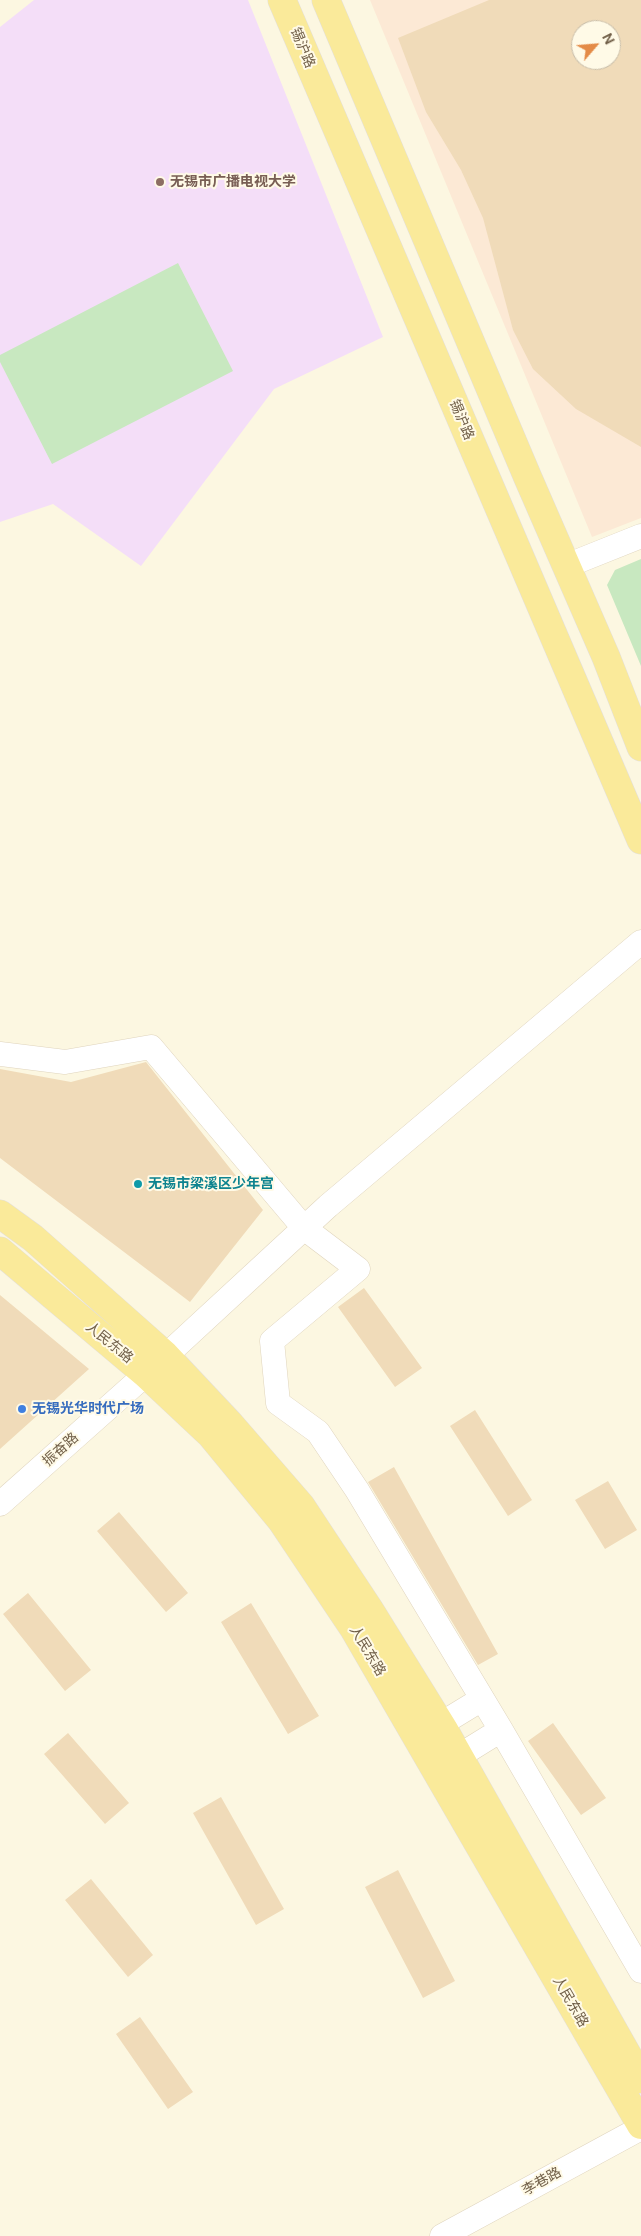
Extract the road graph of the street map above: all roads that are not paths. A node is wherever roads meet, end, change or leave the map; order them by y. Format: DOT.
graph roads {
  1 [pos="282,0"];
  2 [pos="326,0"];
  3 [pos="641,536"];
  4 [pos="566,566"];
  5 [pos="641,747"];
  6 [pos="641,840"];
  7 [pos="641,942"];
  8 [pos="0,1054"];
  9 [pos="0,1214"];
  10 [pos="304,1228"];
  11 [pos="0,1251"];
  12 [pos="166,1355"];
  13 [pos="146,1374"];
  14 [pos="0,1504"];
  15 [pos="482,1699"];
  16 [pos="441,1724"];
  17 [pos="501,1730"];
  18 [pos="459,1756"];
  19 [pos="641,1971"];
  20 [pos="641,2080"];
  21 [pos="641,2127"];
  22 [pos="442,2236"];
  1 -- 6 [label="main road, 锡沪路"];
  2 -- 4 [label="main road"];
  3 -- 4 [label="street"];
  4 -- 5 [label="main road"];
  7 -- 10 [label="street, 振奋路"];
  8 -- 10 [label="street"];
  9 -- 12 [label="main road, 人民东路"];
  10 -- 12 [label="street, 振奋路"];
  10 -- 15 [label="street"];
  11 -- 13 [label="main road, 人民东路"];
  12 -- 13 [label="street, 振奋路"];
  12 -- 16 [label="main road, 人民东路"];
  13 -- 14 [label="street, 振奋路"];
  13 -- 21 [label="main road, 人民东路"];
  15 -- 16 [label="street"];
  15 -- 17 [label="street"];
  16 -- 18 [label="main road, 人民东路"];
  17 -- 18 [label="street"];
  17 -- 19 [label="street"];
  18 -- 20 [label="main road, 人民东路"];
  21 -- 22 [label="street, 李巷路"];
}
